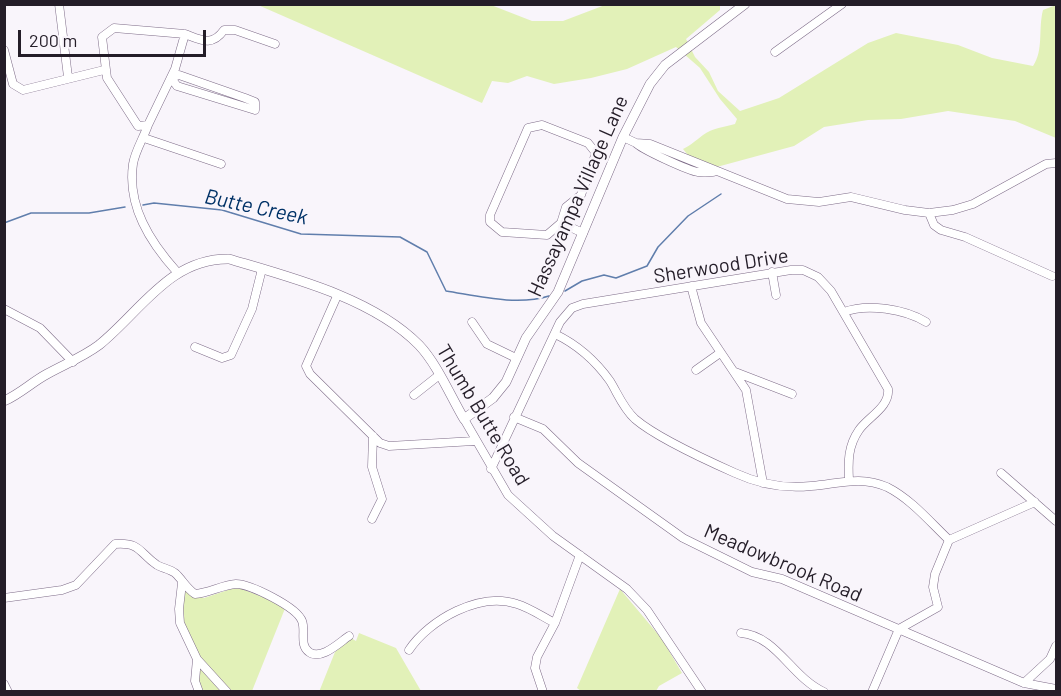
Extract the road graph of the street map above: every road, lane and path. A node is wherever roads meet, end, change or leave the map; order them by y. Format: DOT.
graph roads {
  1 [pos="59,4"];
  2 [pos="842,4"];
  3 [pos="737,7"];
  4 [pos="185,34"];
  5 [pos="275,44"];
  6 [pos="4,50"];
  7 [pos="775,52"];
  8 [pos="104,70"];
  9 [pos="68,77"];
  10 [pos="171,78"];
  11 [pos="148,125"];
  12 [pos="623,137"];
  13 [pos="144,138"];
  14 [pos="1056,163"];
  15 [pos="220,164"];
  16 [pos="929,213"];
  17 [pos="561,223"];
  18 [pos="583,233"];
  19 [pos="262,269"];
  20 [pos="177,272"];
  21 [pos="772,272"];
  22 [pos="1052,276"];
  23 [pos="691,285"];
  24 [pos="776,295"];
  25 [pos="337,296"];
  26 [pos="4,309"];
  27 [pos="844,312"];
  28 [pos="472,322"];
  29 [pos="926,322"];
  30 [pos="555,334"];
  31 [pos="195,347"];
  32 [pos="720,353"];
  33 [pos="516,358"];
  34 [pos="73,362"];
  35 [pos="696,370"];
  36 [pos="735,372"];
  37 [pos="438,376"];
  38 [pos="792,394"];
  39 [pos="414,395"];
  40 [pos="4,401"];
  41 [pos="514,417"];
  42 [pos="464,419"];
  43 [pos="373,436"];
  44 [pos="474,441"];
  45 [pos="491,469"];
  46 [pos="1001,473"];
  47 [pos="849,480"];
  48 [pos="763,483"];
  49 [pos="1035,502"];
  50 [pos="372,519"];
  51 [pos="1056,521"];
  52 [pos="949,540"];
  53 [pos="580,555"];
  54 [pos="182,583"];
  55 [pos="4,598"];
  56 [pos="555,623"];
  57 [pos="898,629"];
  58 [pos="741,633"];
  59 [pos="349,636"];
  60 [pos="1056,646"];
  61 [pos="409,650"];
  62 [pos="197,659"];
  63 [pos="1024,683"];
  64 [pos="4,684"];
  65 [pos="1056,689"];
  66 [pos="8,692"];
  67 [pos="199,692"];
  68 [pos="227,692"];
  69 [pos="543,692"];
  70 [pos="702,692"];
  71 [pos="824,692"];
  72 [pos="872,692"];
  1 -- 9 [label="street"];
  2 -- 7 [label="street"];
  3 -- 12 [label="street, Hassayampa Village Lane"];
  4 -- 5 [label="street"];
  4 -- 8 [label="street"];
  4 -- 10 [label="street"];
  6 -- 9 [label="street"];
  8 -- 9 [label="street"];
  8 -- 11 [label="street"];
  10 -- 10 [label="street"];
  10 -- 11 [label="street"];
  11 -- 13 [label="street"];
  12 -- 16 [label="street"];
  12 -- 18 [label="street, Hassayampa Village Lane"];
  13 -- 15 [label="street"];
  13 -- 20 [label="street"];
  14 -- 16 [label="street"];
  16 -- 22 [label="street"];
  17 -- 17 [label="street"];
  17 -- 18 [label="street"];
  18 -- 33 [label="street, Hassayampa Village Lane"];
  19 -- 20 [label="street, Thumb Butte Road"];
  19 -- 25 [label="street, Thumb Butte Road"];
  19 -- 31 [label="street"];
  20 -- 34 [label="street, Thumb Butte Road"];
  21 -- 23 [label="street, Sherwood Drive"];
  21 -- 24 [label="street"];
  21 -- 27 [label="street, Sherwood Drive"];
  23 -- 30 [label="street, Sherwood Drive"];
  23 -- 32 [label="street"];
  25 -- 37 [label="street, Thumb Butte Road"];
  25 -- 43 [label="street"];
  26 -- 34 [label="street"];
  27 -- 29 [label="street"];
  27 -- 47 [label="street, Sherwood Drive"];
  28 -- 33 [label="street"];
  30 -- 41 [label="street, Sherwood Drive"];
  30 -- 48 [label="street"];
  32 -- 35 [label="street"];
  32 -- 36 [label="street"];
  33 -- 42 [label="street, Hassayampa Village Lane"];
  34 -- 40 [label="street, Thumb Butte Road"];
  36 -- 38 [label="street"];
  36 -- 48 [label="street"];
  37 -- 39 [label="street"];
  37 -- 42 [label="street, Thumb Butte Road"];
  41 -- 45 [label="street, Sherwood Drive"];
  41 -- 57 [label="street, Meadowbrook Road"];
  42 -- 44 [label="street, Thumb Butte Road"];
  43 -- 44 [label="street"];
  43 -- 50 [label="street"];
  44 -- 45 [label="street, Thumb Butte Road"];
  45 -- 53 [label="street, Thumb Butte Road"];
  46 -- 49 [label="street"];
  47 -- 48 [label="street"];
  47 -- 52 [label="street"];
  49 -- 51 [label="street"];
  49 -- 52 [label="street"];
  52 -- 57 [label="street"];
  53 -- 56 [label="street"];
  53 -- 70 [label="street, Thumb Butte Road"];
  54 -- 55 [label="street"];
  54 -- 59 [label="street"];
  54 -- 62 [label="street"];
  56 -- 61 [label="street"];
  56 -- 69 [label="street"];
  57 -- 63 [label="street, Meadowbrook Road"];
  57 -- 72 [label="street"];
  58 -- 71 [label="street"];
  60 -- 63 [label="street"];
  62 -- 67 [label="street"];
  62 -- 68 [label="street"];
  63 -- 65 [label="street, Meadowbrook Road"];
  64 -- 66 [label="street"];
}
